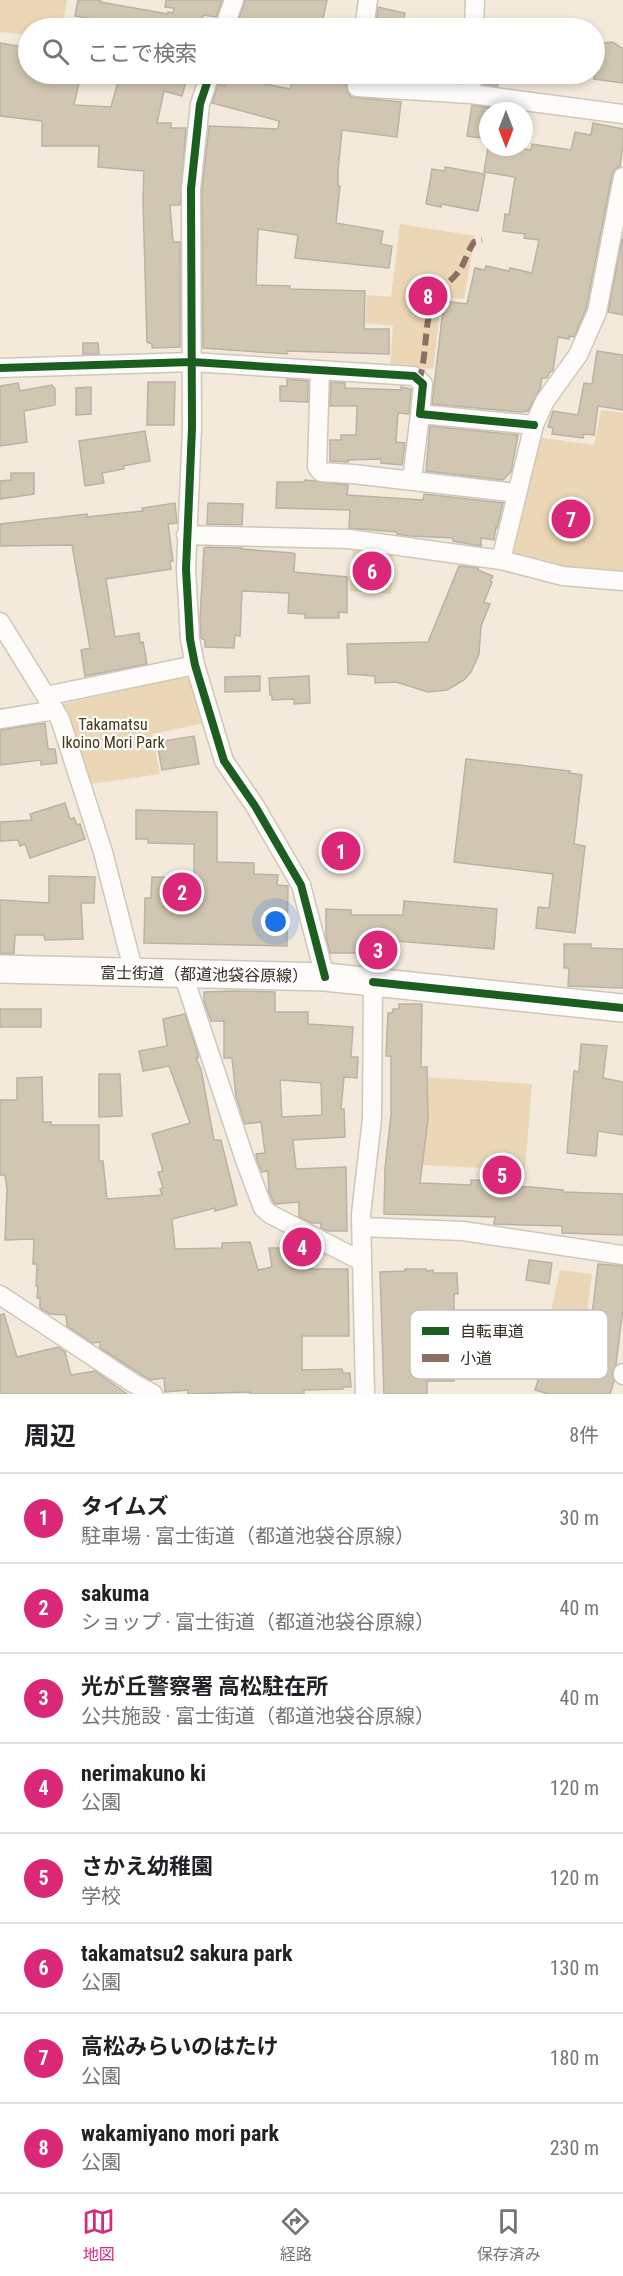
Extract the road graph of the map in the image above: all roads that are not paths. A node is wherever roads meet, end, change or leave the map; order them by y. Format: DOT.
graph roads {
  1 [pos="234,0"];
  2 [pos="368,0"];
  3 [pos="476,0"];
  4 [pos="228,18"];
  5 [pos="365,18"];
  6 [pos="475,18"];
  7 [pos="207,84"];
  8 [pos="357,84"];
  9 [pos="472,84"];
  10 [pos="471,94"];
  11 [pos="623,114"];
  12 [pos="622,188"];
  13 [pos="192,362"];
  14 [pos="0,368"];
  15 [pos="320,370"];
  16 [pos="420,414"];
  17 [pos="534,425"];
  18 [pos="412,480"];
  19 [pos="517,493"];
  20 [pos="186,535"];
  21 [pos="501,560"];
  22 [pos="623,581"];
  23 [pos="0,622"];
  24 [pos="195,665"];
  25 [pos="51,703"];
  26 [pos="0,719"];
  27 [pos="0,969"];
  28 [pos="134,973"];
  29 [pos="188,974"];
  30 [pos="325,977"];
  31 [pos="373,982"];
  32 [pos="623,1008"];
  33 [pos="361,1227"];
  34 [pos="623,1256"];
  35 [pos="361,1261"];
  36 [pos="0,1295"];
  37 [pos="153,1394"];
  38 [pos="365,1394"];
  1 -- 4 [label="street"];
  2 -- 5 [label="street"];
  3 -- 6 [label="street"];
  7 -- 13 [label="street"];
  8 -- 10 [label="street"];
  9 -- 10 [label="street"];
  10 -- 11 [label="street"];
  12 -- 17 [label="street"];
  13 -- 14 [label="street"];
  13 -- 15 [label="street"];
  13 -- 20 [label="street"];
  15 -- 16 [label="street"];
  15 -- 18 [label="street"];
  16 -- 17 [label="street"];
  16 -- 18 [label="street"];
  17 -- 19 [label="street"];
  18 -- 19 [label="street"];
  19 -- 21 [label="street"];
  20 -- 21 [label="street"];
  20 -- 24 [label="street"];
  21 -- 22 [label="street"];
  23 -- 25 [label="street"];
  24 -- 25 [label="street"];
  24 -- 30 [label="street"];
  25 -- 26 [label="street"];
  25 -- 28 [label="street"];
  27 -- 28 [label="main road, 富士街道（都道池袋谷原線）"];
  28 -- 29 [label="main road, 富士街道（都道池袋谷原線）"];
  29 -- 30 [label="main road, 富士街道（都道池袋谷原線）"];
  29 -- 35 [label="street"];
  30 -- 31 [label="main road, 富士街道（都道池袋谷原線）"];
  31 -- 32 [label="main road, 富士街道（都道池袋谷原線）"];
  31 -- 33 [label="street"];
  33 -- 34 [label="street"];
  33 -- 35 [label="street"];
  35 -- 38 [label="street"];
  36 -- 37 [label="street"];
}
